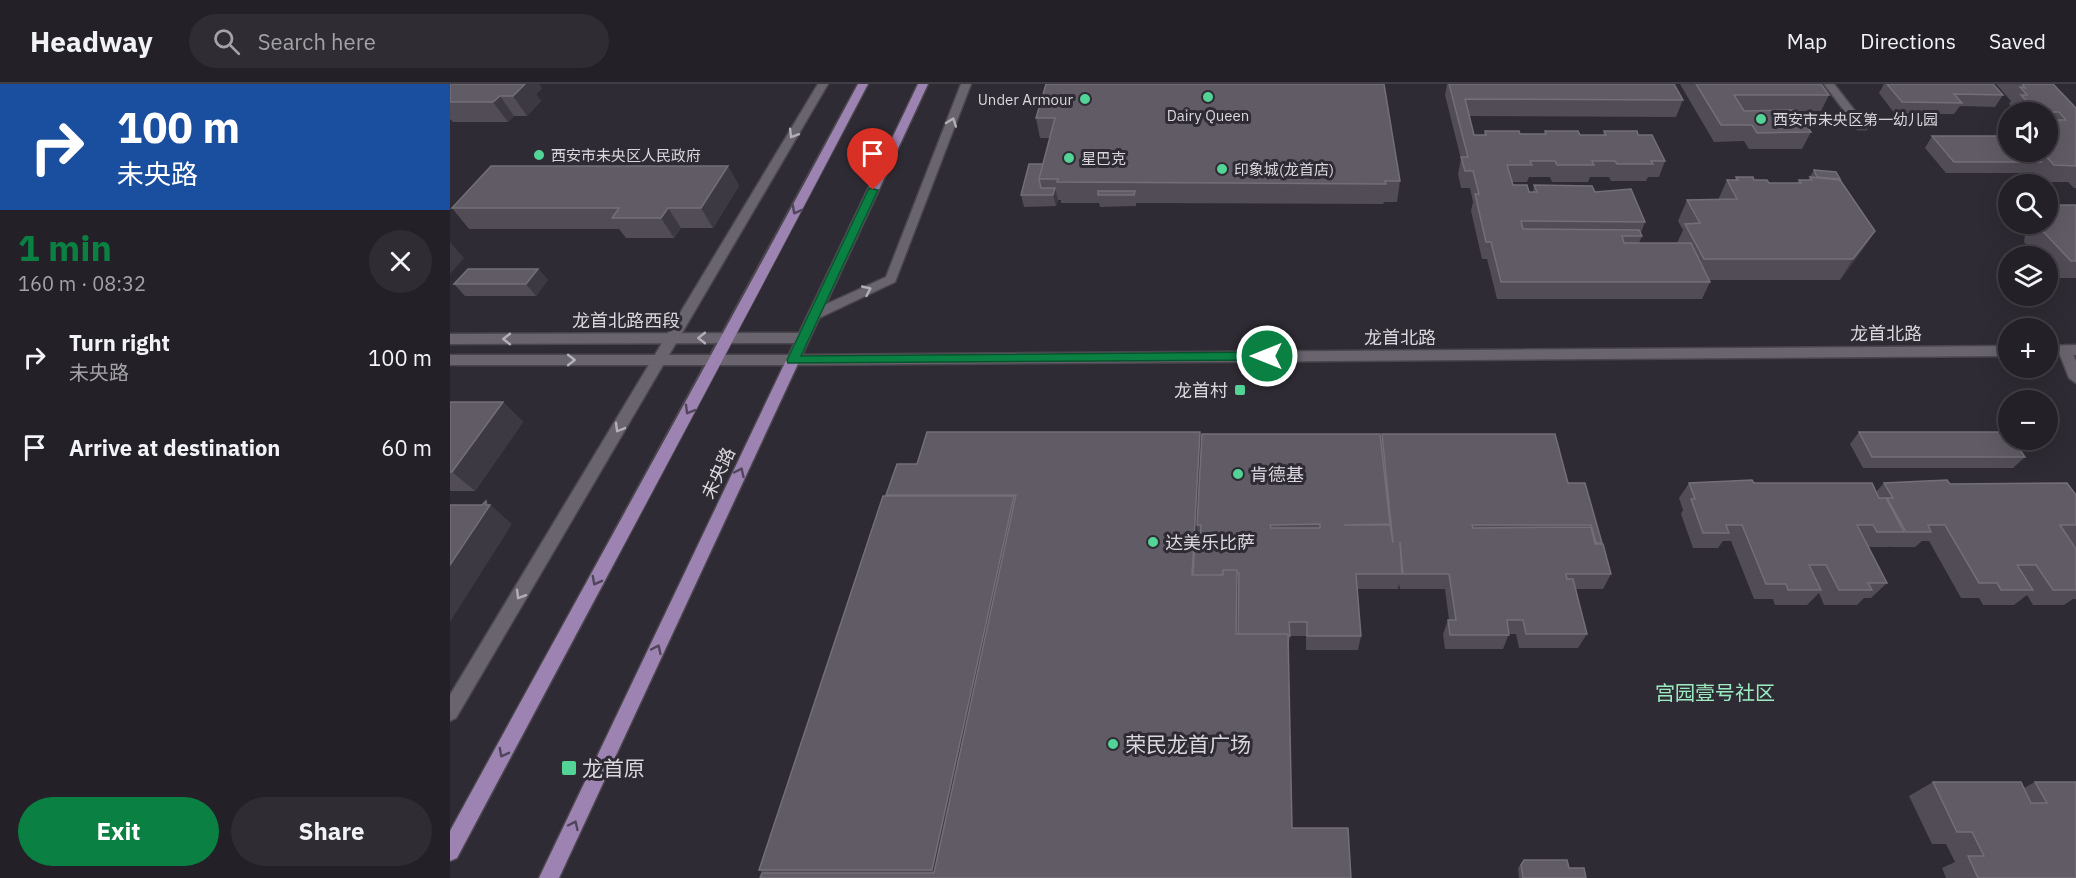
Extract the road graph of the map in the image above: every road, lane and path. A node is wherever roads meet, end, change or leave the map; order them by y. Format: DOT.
graph roads {
  1 [pos="823,84"];
  2 [pos="863,84"];
  3 [pos="923,84"];
  4 [pos="966,84"];
  5 [pos="1829,84"];
  6 [pos="1862,127"];
  7 [pos="814,315"];
  8 [pos="672,338"];
  9 [pos="729,338"];
  10 [pos="802,338"];
  11 [pos="450,339"];
  12 [pos="2071,350"];
  13 [pos="1998,351"];
  14 [pos="660,359"];
  15 [pos="718,359"];
  16 [pos="450,360"];
  17 [pos="793,360"];
  18 [pos="2076,378"];
  19 [pos="450,712"];
  20 [pos="450,851"];
  21 [pos="549,878"];
  1 -- 8 [label="street, one-way"];
  2 -- 9 [label="main road, one-way"];
  3 -- 7 [label="main road, 未央路"];
  7 -- 4 [label="street, one-way"];
  5 -- 6 [label="street"];
  7 -- 10 [label="main road, 未央路"];
  9 -- 8 [label="street, 龙首北路西段, one-way"];
  8 -- 11 [label="street, 龙首北路西段, one-way"];
  8 -- 14 [label="street"];
  9 -- 10 [label="street, 龙首北路西段"];
  9 -- 15 [label="main road"];
  10 -- 17 [label="main road, 未央路"];
  12 -- 18 [label="street"];
  13 -- 17 [label="street, 龙首北路"];
  14 -- 15 [label="street"];
  16 -- 14 [label="street, one-way"];
  14 -- 19 [label="street, one-way"];
  15 -- 17 [label="street"];
  15 -- 20 [label="main road, one-way"];
  21 -- 17 [label="main road, 未央路, one-way"];
}
